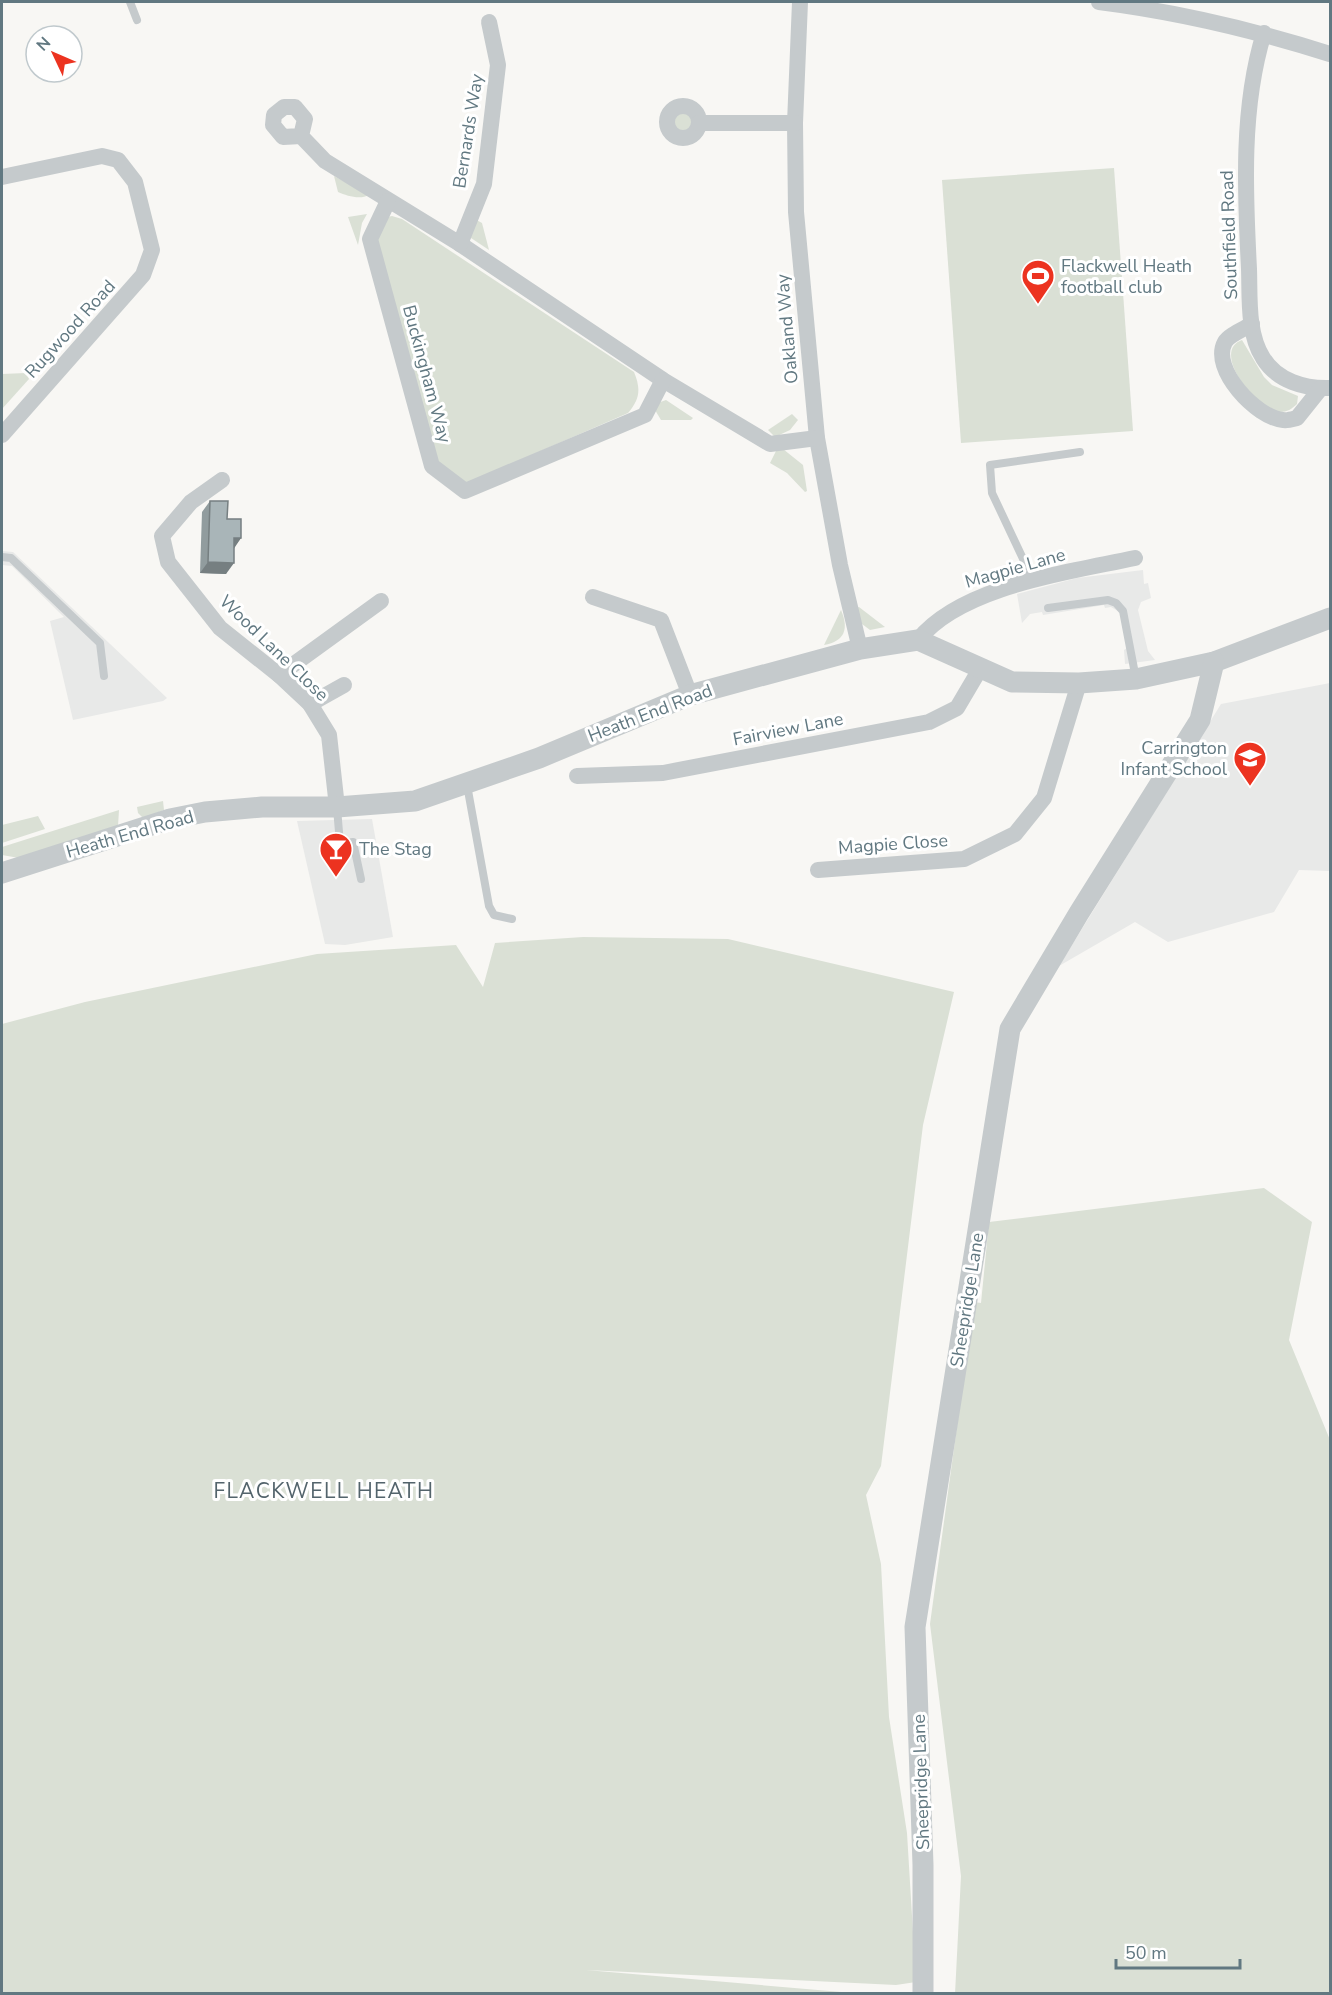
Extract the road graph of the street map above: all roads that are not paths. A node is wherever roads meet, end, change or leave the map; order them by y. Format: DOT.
graph roads {
  1 [pos="130,2"];
  2 [pos="800,2"];
  3 [pos="1099,2"];
  4 [pos="137,20"];
  5 [pos="489,22"];
  6 [pos="1264,33"];
  7 [pos="1330,54"];
  8 [pos="699,123"];
  9 [pos="795,123"];
  10 [pos="301,136"];
  11 [pos="2,177"];
  12 [pos="388,201"];
  13 [pos="460,244"];
  14 [pos="1252,324"];
  15 [pos="663,380"];
  16 [pos="1326,388"];
  17 [pos="2,435"];
  18 [pos="817,438"];
  19 [pos="1080,452"];
  20 [pos="222,480"];
  21 [pos="2,557"];
  22 [pos="1135,558"];
  23 [pos="1033,580"];
  24 [pos="593,597"];
  25 [pos="381,602"];
  26 [pos="1048,608"];
  27 [pos="1330,618"];
  28 [pos="918,640"];
  29 [pos="860,649"];
  30 [pos="1214,662"];
  31 [pos="980,669"];
  32 [pos="279,675"];
  33 [pos="104,676"];
  34 [pos="1136,679"];
  35 [pos="1079,683"];
  36 [pos="344,685"];
  37 [pos="690,695"];
  38 [pos="310,704"];
  39 [pos="577,776"];
  40 [pos="467,785"];
  41 [pos="337,807"];
  42 [pos="818,870"];
  43 [pos="2,873"];
  44 [pos="361,879"];
  45 [pos="512,919"];
  46 [pos="923,1994"];
  1 -- 4 [label="lane"];
  2 -- 9 [label="street, Oakland Way"];
  3 -- 6 [label="street"];
  5 -- 13 [label="street, Bernards Way"];
  6 -- 7 [label="street"];
  6 -- 14 [label="street, Southfield Road"];
  8 -- 9 [label="street"];
  9 -- 18 [label="street, Oakland Way"];
  10 -- 12 [label="street"];
  11 -- 17 [label="street, Rugwood Road"];
  12 -- 13 [label="street"];
  12 -- 15 [label="street, Buckingham Way"];
  13 -- 15 [label="street"];
  14 -- 16 [label="street, Southfield Road"];
  14 -- 16 [label="street"];
  15 -- 18 [label="street"];
  18 -- 29 [label="street, Oakland Way"];
  19 -- 23 [label="lane"];
  20 -- 32 [label="street, Wood Lane Close"];
  21 -- 33 [label="lane"];
  22 -- 23 [label="street, Magpie Lane"];
  23 -- 28 [label="street, Magpie Lane"];
  24 -- 37 [label="street"];
  25 -- 32 [label="street"];
  26 -- 34 [label="lane"];
  27 -- 30 [label="street"];
  28 -- 29 [label="street, Heath End Road"];
  28 -- 31 [label="street"];
  29 -- 37 [label="street, Heath End Road"];
  30 -- 34 [label="street"];
  30 -- 46 [label="street, Sheepridge Lane"];
  31 -- 35 [label="street"];
  31 -- 39 [label="street, Fairview Lane"];
  32 -- 38 [label="street, Wood Lane Close"];
  34 -- 35 [label="street"];
  35 -- 42 [label="street, Magpie Close"];
  36 -- 38 [label="street"];
  37 -- 40 [label="street, Heath End Road"];
  38 -- 41 [label="street, Wood Lane Close"];
  40 -- 41 [label="street, Heath End Road"];
  40 -- 45 [label="lane"];
  41 -- 43 [label="street, Heath End Road"];
  41 -- 44 [label="lane"];
}
